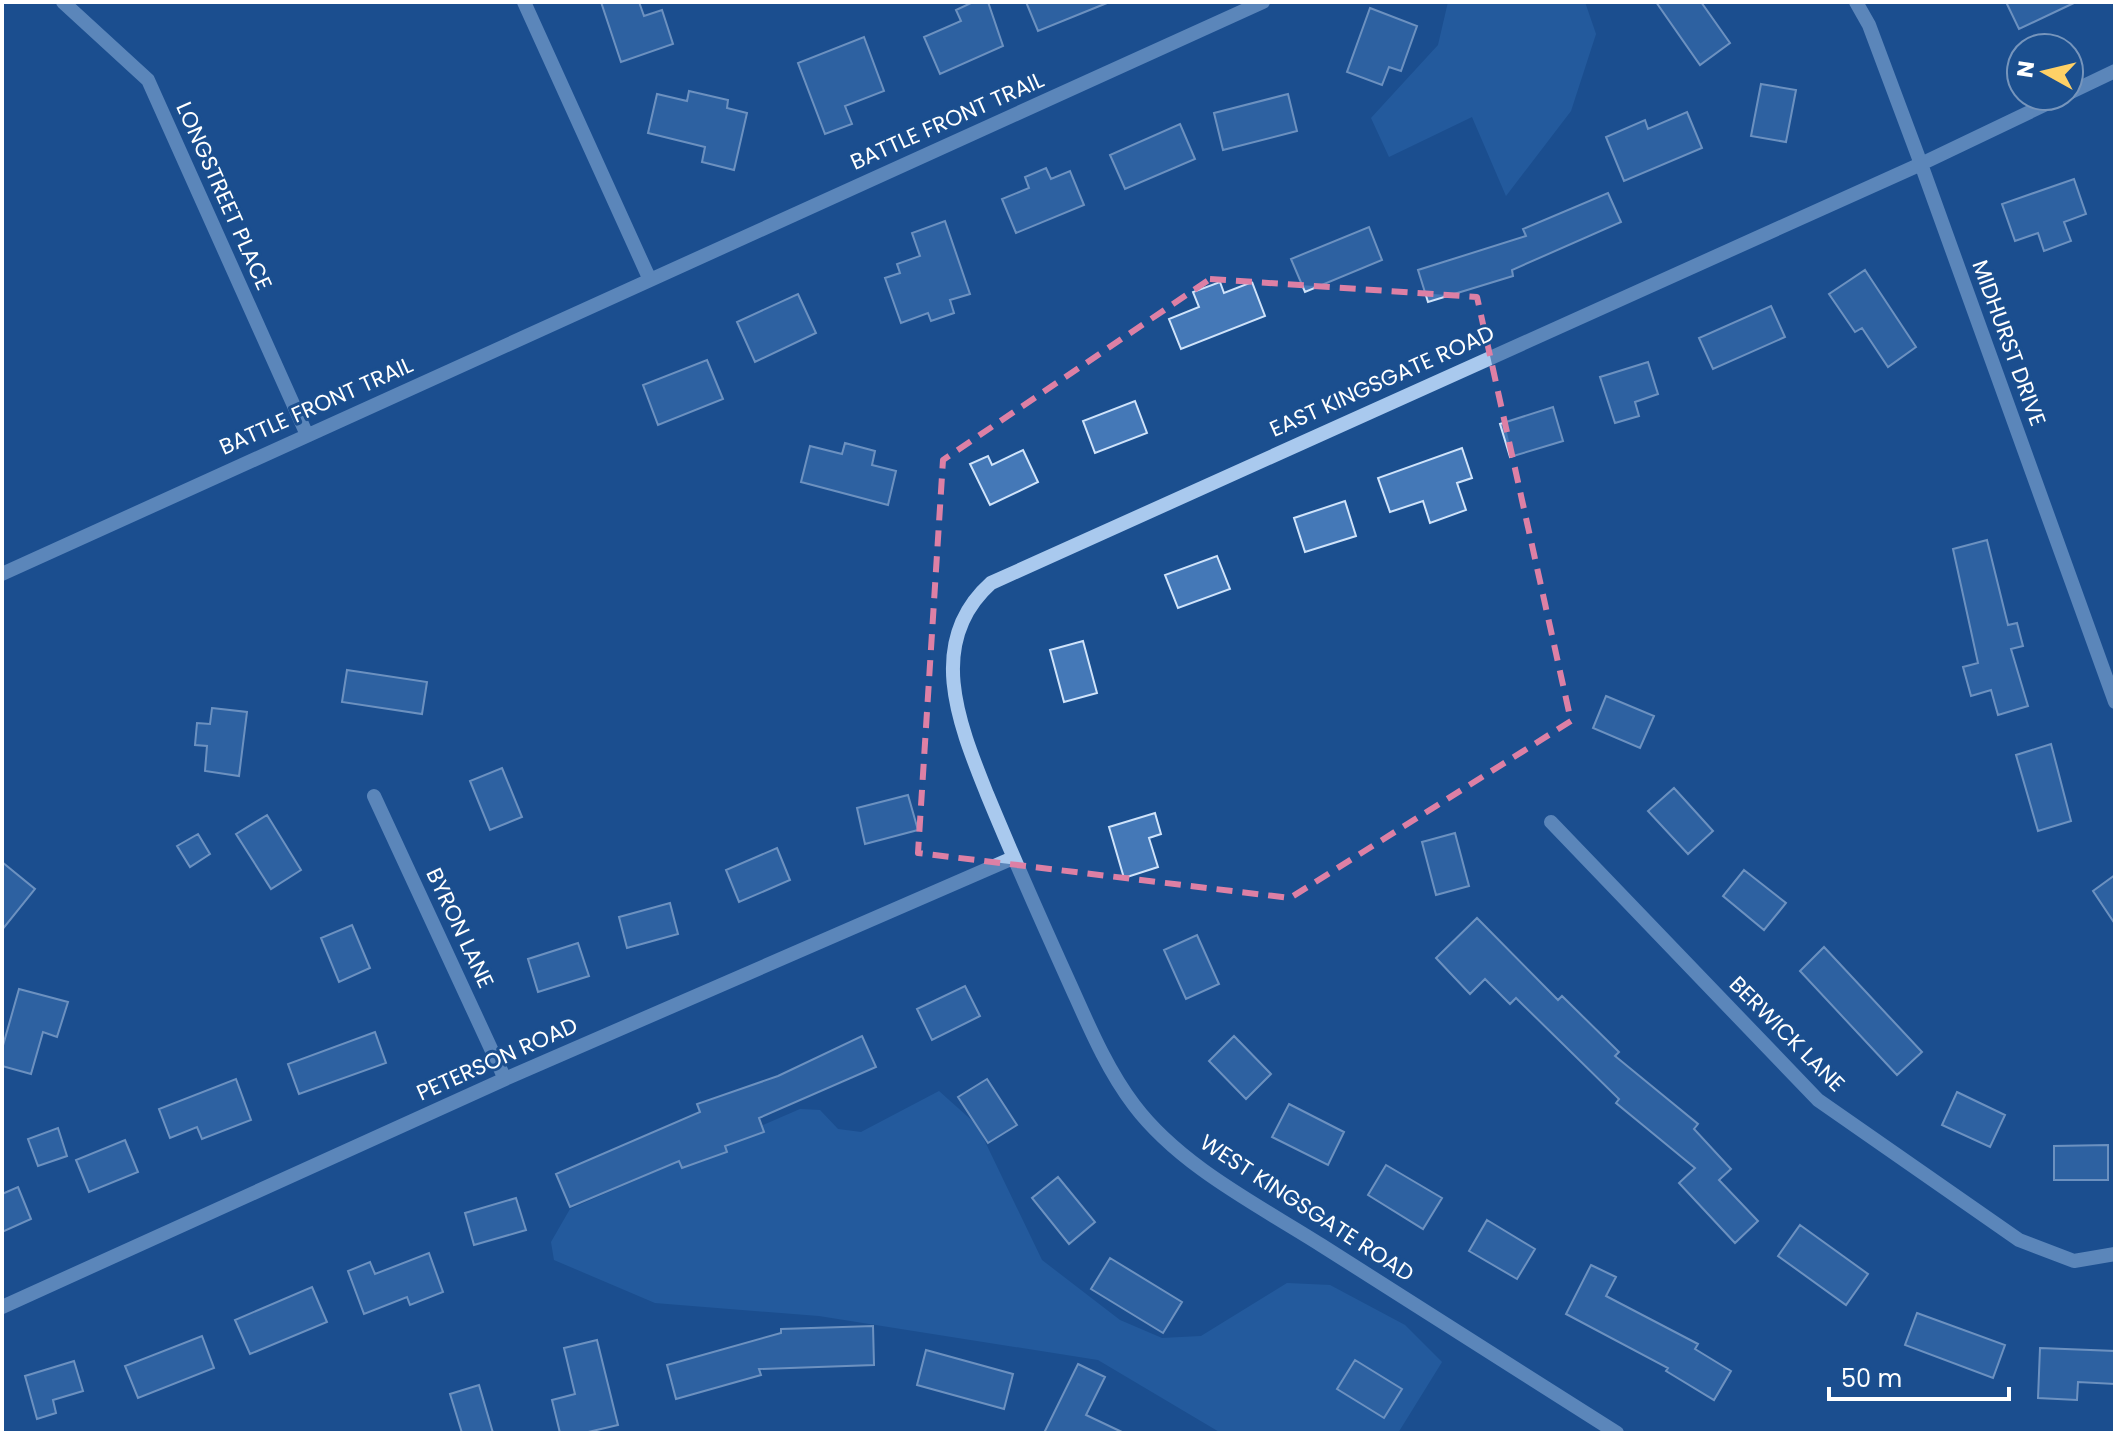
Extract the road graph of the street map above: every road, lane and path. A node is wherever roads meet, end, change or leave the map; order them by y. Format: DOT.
graph roads {
  1 [pos="63,2"];
  2 [pos="524,2"];
  3 [pos="1263,2"];
  4 [pos="1856,2"];
  5 [pos="2115,71"];
  6 [pos="2085,85"];
  7 [pos="2030,112"];
  8 [pos="1921,164"];
  9 [pos="650,280"];
  10 [pos="307,435"];
  11 [pos="2,574"];
  12 [pos="2115,702"];
  13 [pos="374,796"];
  14 [pos="1551,822"];
  15 [pos="1013,858"];
  16 [pos="505,1079"];
  17 [pos="2115,1254"];
  18 [pos="2,1307"];
  19 [pos="1617,1433"];
  1 -- 10 [label="street, LONGSTREET PLACE"];
  2 -- 9 [label="street"];
  3 -- 9 [label="street, BATTLE FRONT TRAIL"];
  4 -- 8 [label="street, MIDHURST DRIVE"];
  5 -- 6 [label="street"];
  7 -- 8 [label="street, EAST KINGSGATE ROAD"];
  8 -- 12 [label="street, MIDHURST DRIVE"];
  8 -- 15 [label="street, EAST KINGSGATE ROAD"];
  9 -- 10 [label="street, BATTLE FRONT TRAIL"];
  10 -- 11 [label="street, BATTLE FRONT TRAIL"];
  13 -- 16 [label="street, BYRON LANE"];
  14 -- 17 [label="street, BERWICK LANE"];
  15 -- 16 [label="street, PETERSON ROAD"];
  15 -- 19 [label="street, WEST KINGSGATE ROAD"];
  16 -- 18 [label="street, PETERSON ROAD"];
}
